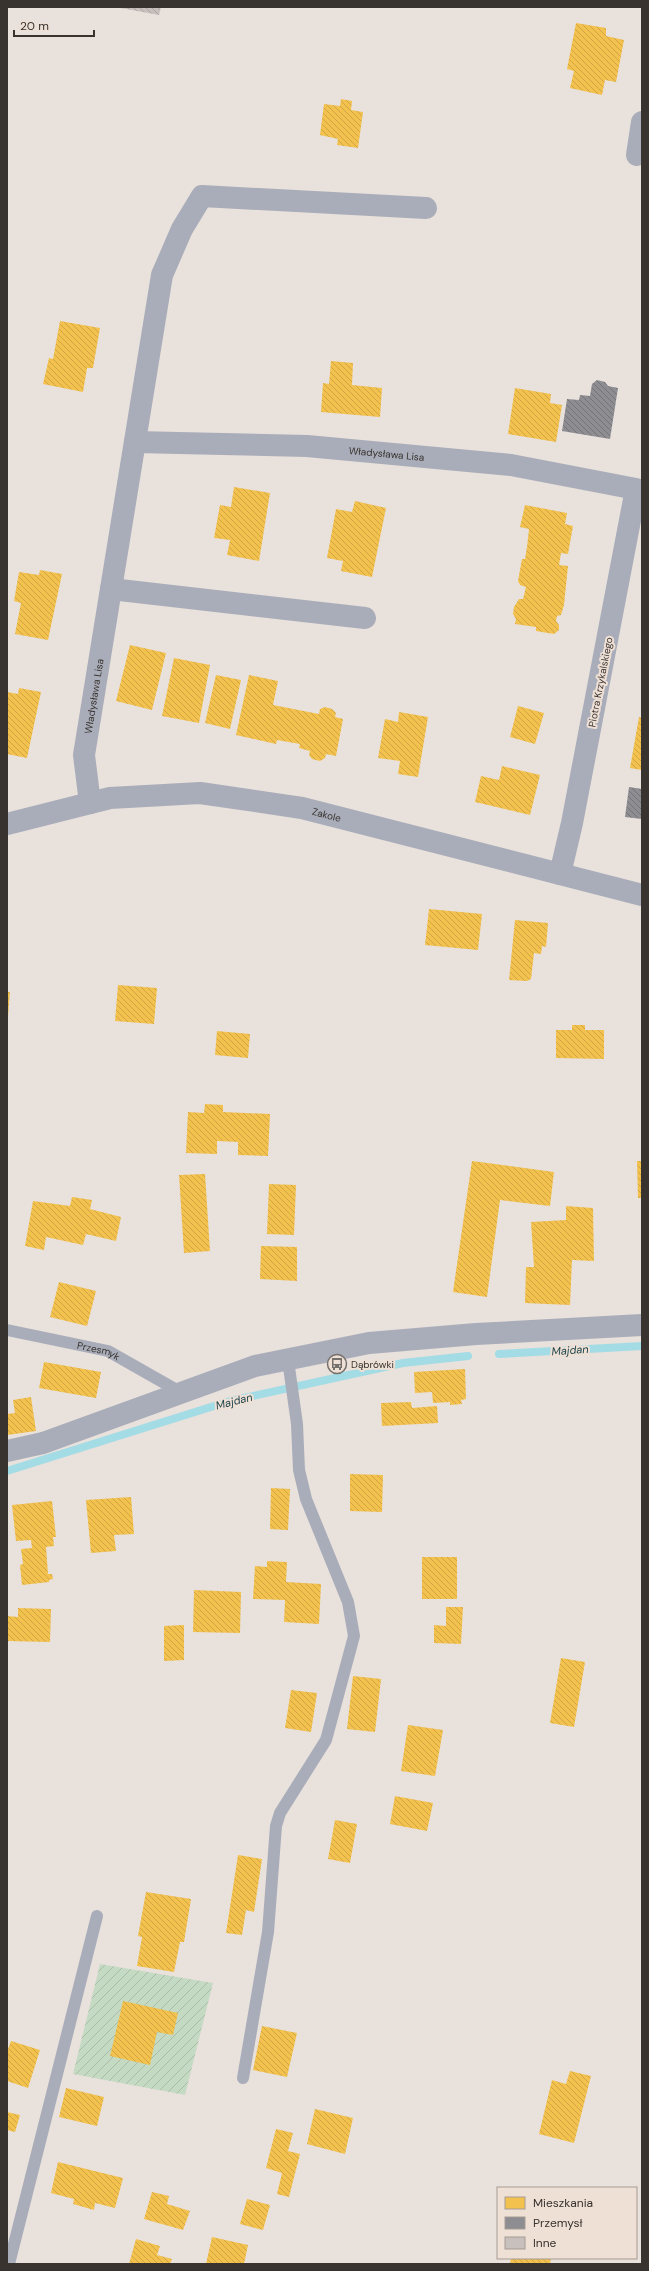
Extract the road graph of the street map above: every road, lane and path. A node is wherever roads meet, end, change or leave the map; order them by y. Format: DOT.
graph roads {
  1 [pos="642,122"];
  2 [pos="637,155"];
  3 [pos="426,208"];
  4 [pos="135,442"];
  5 [pos="636,489"];
  6 [pos="111,589"];
  7 [pos="365,618"];
  8 [pos="90,803"];
  9 [pos="7,824"];
  10 [pos="560,874"];
  11 [pos="642,895"];
  12 [pos="642,1325"];
  13 [pos="7,1330"];
  14 [pos="289,1369"];
  15 [pos="182,1393"];
  16 [pos="7,1451"];
  17 [pos="97,1916"];
  18 [pos="243,2078"];
  19 [pos="8,2264"];
  1 -- 2 [label="street"];
  3 -- 4 [label="street, Władysława Lisa"];
  4 -- 5 [label="street, Władysława Lisa"];
  4 -- 6 [label="street, Władysława Lisa"];
  5 -- 10 [label="street, Piotra Krzykalskiego"];
  6 -- 7 [label="street"];
  6 -- 8 [label="street, Władysława Lisa"];
  8 -- 9 [label="street, Zakole"];
  8 -- 10 [label="street, Zakole"];
  10 -- 11 [label="street, Zakole"];
  12 -- 14 [label="street"];
  13 -- 15 [label="lane, Przesmyk"];
  14 -- 15 [label="street"];
  14 -- 18 [label="lane"];
  15 -- 16 [label="street"];
  17 -- 19 [label="lane"];
}
